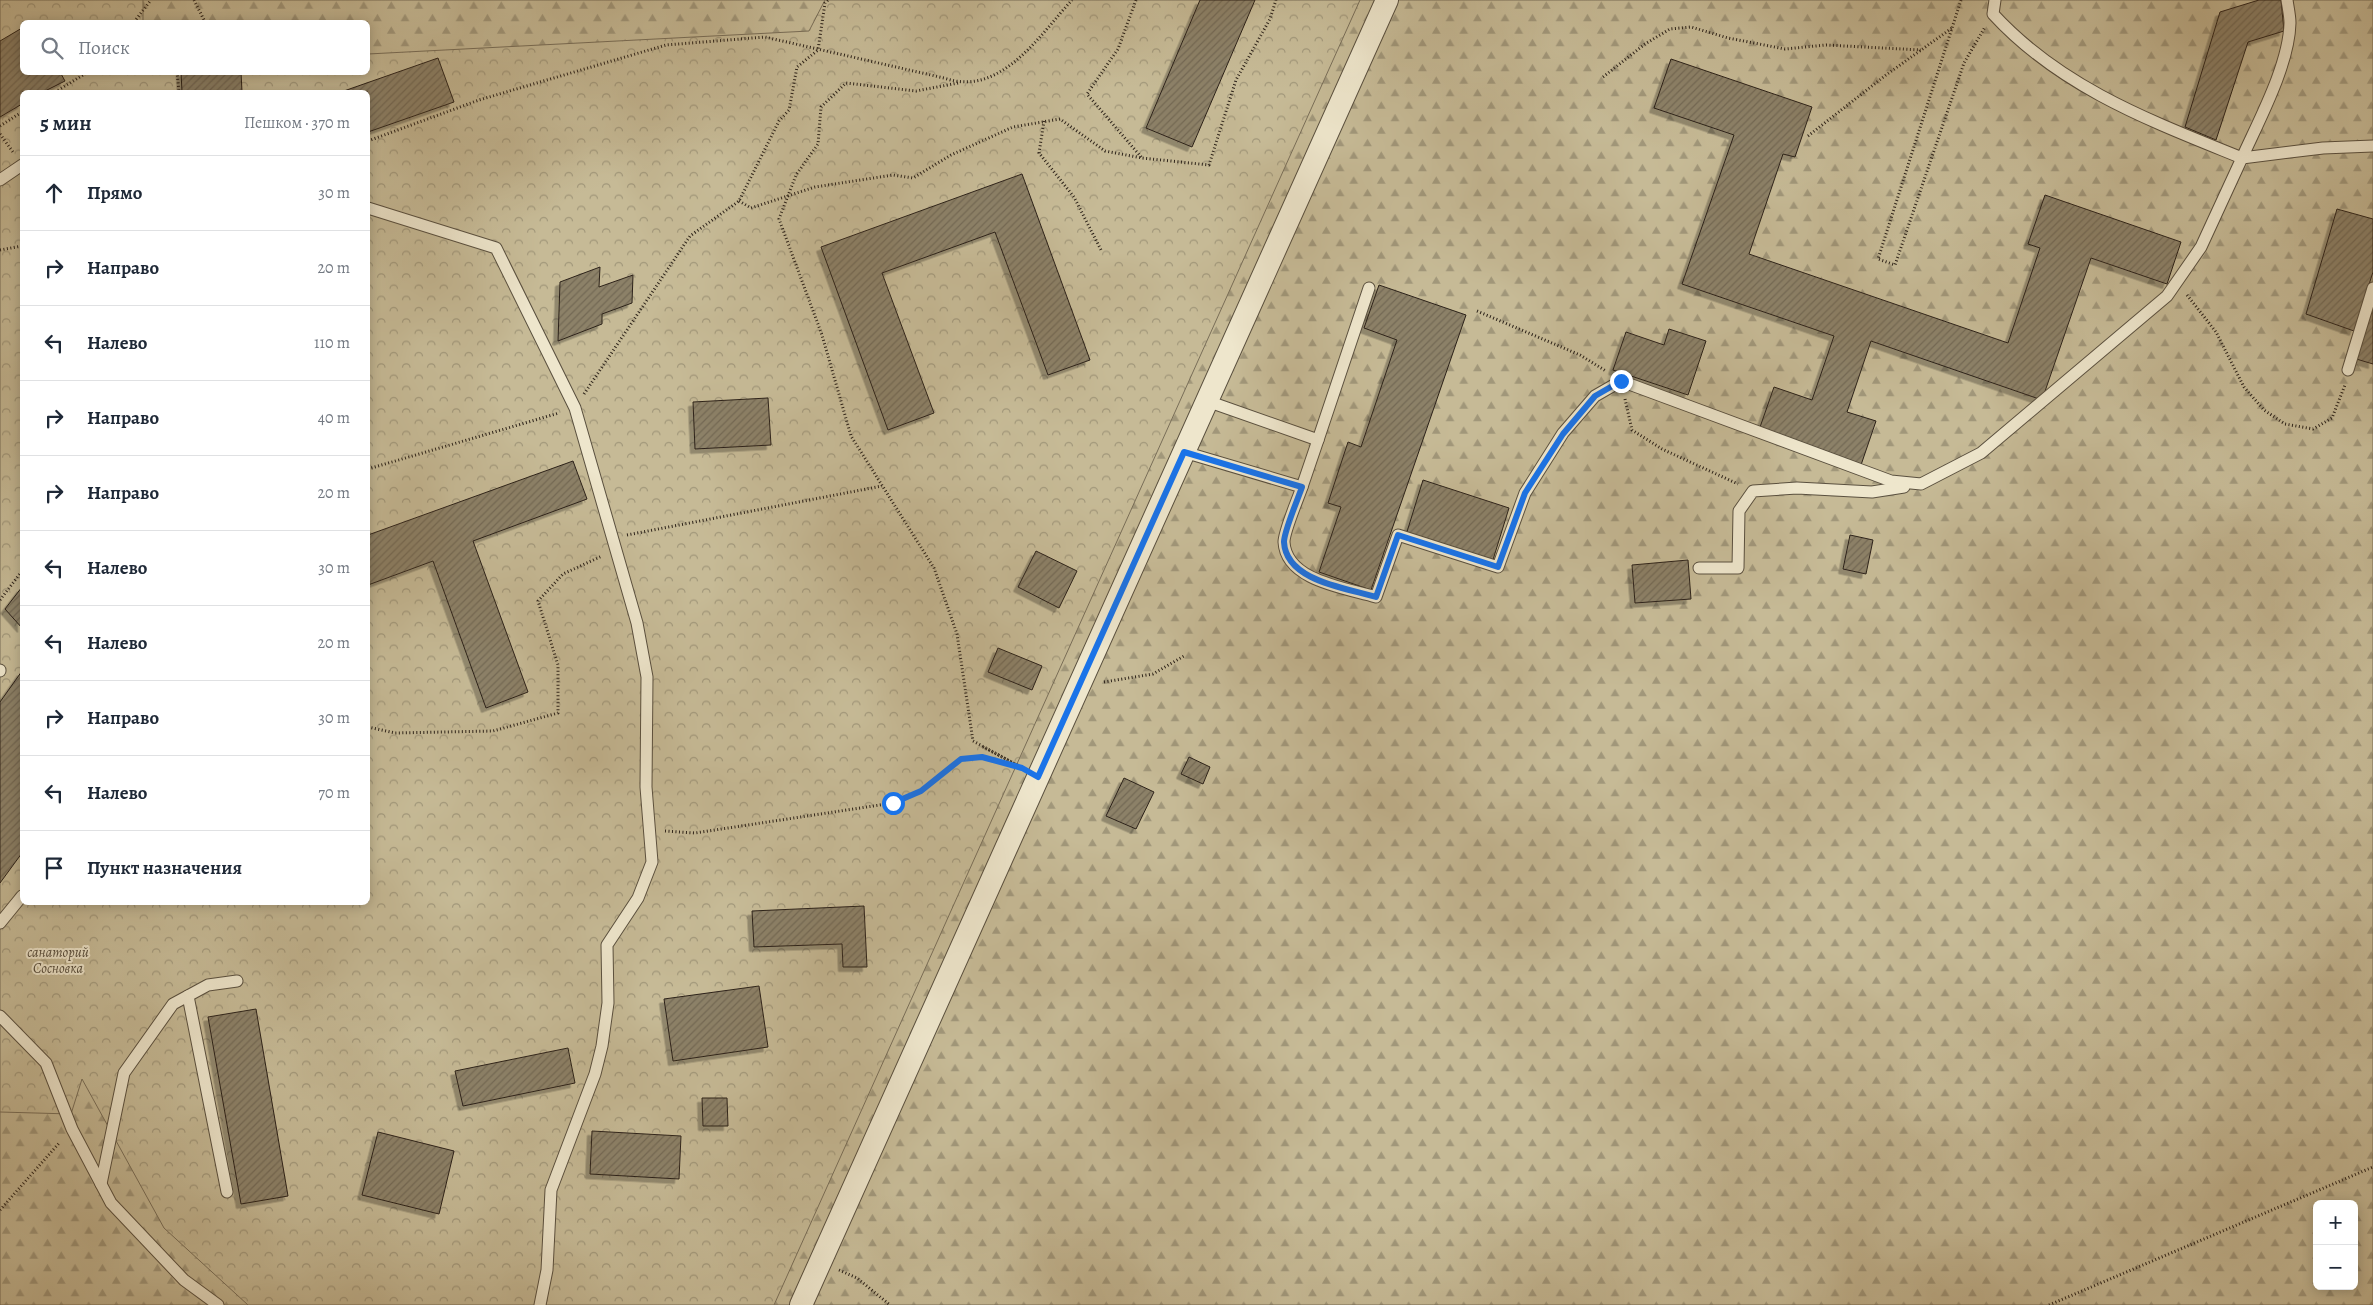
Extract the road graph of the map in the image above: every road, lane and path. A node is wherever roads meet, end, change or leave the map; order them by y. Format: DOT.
graph roads {
  1 [pos="151,0"];
  2 [pos="194,0"];
  3 [pos="828,0"];
  4 [pos="1072,0"];
  5 [pos="1136,0"];
  6 [pos="1276,0"];
  7 [pos="1387,0"];
  8 [pos="1961,0"];
  9 [pos="1995,0"];
  10 [pos="2287,0"];
  11 [pos="1993,14"];
  12 [pos="136,20"];
  13 [pos="204,20"];
  14 [pos="1952,28"];
  15 [pos="818,50"];
  16 [pos="1921,50"];
  17 [pos="83,75"];
  18 [pos="177,75"];
  19 [pos="1603,77"];
  20 [pos="958,83"];
  21 [pos="57,90"];
  22 [pos="180,90"];
  23 [pos="20,113"];
  24 [pos="1044,121"];
  25 [pos="0,126"];
  26 [pos="0,134"];
  27 [pos="1808,136"];
  28 [pos="370,140"];
  29 [pos="2373,146"];
  30 [pos="1142,158"];
  31 [pos="2242,158"];
  32 [pos="20,161"];
  33 [pos="0,180"];
  34 [pos="789,194"];
  35 [pos="739,201"];
  36 [pos="370,209"];
  37 [pos="20,246"];
  38 [pos="0,250"];
  39 [pos="1101,250"];
  40 [pos="2176,283"];
  41 [pos="1369,288"];
  42 [pos="2373,288"];
  43 [pos="1477,312"];
  44 [pos="2348,370"];
  45 [pos="1621,381"];
  46 [pos="1207,401"];
  47 [pos="575,408"];
  48 [pos="1318,440"];
  49 [pos="1184,452"];
  50 [pos="370,468"];
  51 [pos="1921,484"];
  52 [pos="882,486"];
  53 [pos="1302,487"];
  54 [pos="1753,491"];
  55 [pos="613,538"];
  56 [pos="616,550"];
  57 [pos="1699,568"];
  58 [pos="20,574"];
  59 [pos="0,600"];
  60 [pos="1184,656"];
  61 [pos="1079,686"];
  62 [pos="370,727"];
  63 [pos="1007,760"];
  64 [pos="1030,772"];
  65 [pos="650,834"];
  66 [pos="20,898"];
  67 [pos="0,923"];
  68 [pos="237,980"];
  69 [pos="188,996"];
  70 [pos="0,1016"];
  71 [pos="72,1129"];
  72 [pos="2373,1167"];
  73 [pos="101,1184"];
  74 [pos="227,1192"];
  75 [pos="0,1210"];
  76 [pos="820,1264"];
  77 [pos="218,1305"];
  78 [pos="540,1305"];
  79 [pos="801,1305"];
  80 [pos="890,1305"];
  81 [pos="2049,1305"];
  1 -- 12 [label="path"];
  2 -- 13 [label="path"];
  3 -- 15 [label="path"];
  4 -- 20 [label="path"];
  5 -- 30 [label="path"];
  6 -- 30 [label="path"];
  7 -- 46 [label="street"];
  8 -- 14 [label="path"];
  9 -- 11 [label="lane"];
  10 -- 31 [label="lane"];
  11 -- 14 [label="path"];
  11 -- 31 [label="lane"];
  14 -- 16 [label="path"];
  15 -- 20 [label="path"];
  15 -- 28 [label="path"];
  15 -- 35 [label="path"];
  16 -- 19 [label="path"];
  16 -- 27 [label="path"];
  17 -- 21 [label="path"];
  18 -- 22 [label="path"];
  20 -- 34 [label="path"];
  23 -- 25 [label="path"];
  24 -- 30 [label="path"];
  24 -- 34 [label="path"];
  24 -- 39 [label="path"];
  26 -- 32 [label="path"];
  29 -- 31 [label="lane"];
  31 -- 40 [label="lane"];
  32 -- 33 [label="lane"];
  34 -- 35 [label="path"];
  34 -- 52 [label="path"];
  35 -- 47 [label="path"];
  36 -- 47 [label="lane"];
  37 -- 38 [label="path"];
  40 -- 44 [label="path"];
  40 -- 51 [label="lane"];
  41 -- 48 [label="lane"];
  42 -- 44 [label="lane"];
  43 -- 45 [label="path"];
  45 -- 51 [label="lane"];
  45 -- 53 [label="lane"];
  45 -- 54 [label="path"];
  46 -- 48 [label="lane"];
  46 -- 49 [label="street"];
  47 -- 50 [label="path"];
  47 -- 55 [label="lane"];
  48 -- 53 [label="lane"];
  49 -- 53 [label="lane"];
  49 -- 61 [label="street"];
  51 -- 54 [label="lane"];
  52 -- 55 [label="path"];
  52 -- 63 [label="path"];
  54 -- 57 [label="lane"];
  55 -- 56 [label="lane"];
  56 -- 62 [label="path"];
  56 -- 65 [label="lane"];
  58 -- 59 [label="path"];
  60 -- 61 [label="path"];
  61 -- 64 [label="street"];
  63 -- 64 [label="path"];
  63 -- 64 [label="path"];
  64 -- 65 [label="path"];
  64 -- 76 [label="street"];
  65 -- 78 [label="lane"];
  66 -- 67 [label="lane"];
  68 -- 69 [label="lane"];
  69 -- 73 [label="lane"];
  69 -- 74 [label="lane"];
  70 -- 71 [label="lane"];
  71 -- 73 [label="lane"];
  71 -- 75 [label="path"];
  72 -- 81 [label="path"];
  73 -- 77 [label="lane"];
  76 -- 79 [label="street"];
  76 -- 80 [label="path"];
}
